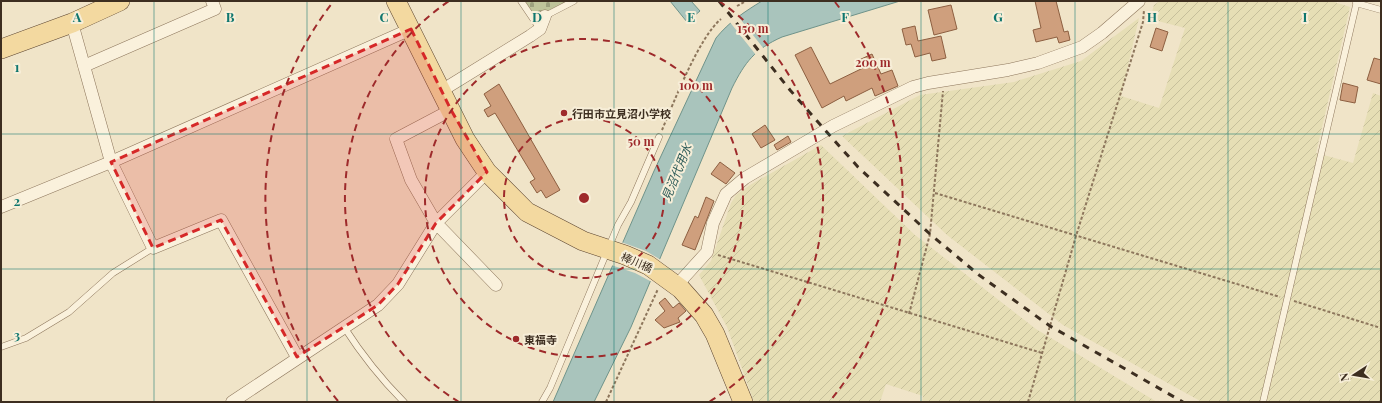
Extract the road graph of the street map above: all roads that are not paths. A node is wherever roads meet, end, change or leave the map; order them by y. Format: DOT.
graph roads {
  1 [pos="120,1"];
  2 [pos="212,1"];
  3 [pos="396,1"];
  4 [pos="521,1"];
  5 [pos="574,1"];
  6 [pos="1356,2"];
  7 [pos="1142,3"];
  8 [pos="1381,10"];
  9 [pos="545,16"];
  10 [pos="72,24"];
  11 [pos="411,28"];
  12 [pos="540,29"];
  13 [pos="1,49"];
  14 [pos="84,66"];
  15 [pos="441,91"];
  16 [pos="451,110"];
  17 [pos="660,137"];
  18 [pos="111,162"];
  19 [pos="487,172"];
  20 [pos="1,206"];
  21 [pos="436,223"];
  22 [pos="152,248"];
  23 [pos="610,251"];
  24 [pos="668,278"];
  25 [pos="496,285"];
  26 [pos="344,327"];
  27 [pos="1,347"];
  28 [pos="298,357"];
  29 [pos="232,402"];
  30 [pos="404,402"];
  31 [pos="542,402"];
  32 [pos="743,402"];
  33 [pos="1263,402"];
  1 -- 10 [label="main road"];
  2 -- 14 [label="street"];
  3 -- 11 [label="main road, 棒川橋"];
  4 -- 12 [label="lane"];
  5 -- 9 [label="lane"];
  6 -- 8 [label="lane"];
  6 -- 33 [label="lane"];
  7 -- 24 [label="street"];
  9 -- 12 [label="street"];
  10 -- 13 [label="main road"];
  10 -- 14 [label="street"];
  11 -- 15 [label="main road, 棒川橋"];
  11 -- 18 [label="street"];
  12 -- 15 [label="street"];
  14 -- 18 [label="street"];
  15 -- 16 [label="main road, 棒川橋"];
  16 -- 19 [label="main road, 棒川橋"];
  16 -- 21 [label="street"];
  17 -- 23 [label="lane"];
  18 -- 20 [label="street"];
  18 -- 22 [label="street"];
  19 -- 21 [label="street"];
  19 -- 23 [label="main road, 棒川橋"];
  21 -- 25 [label="street"];
  21 -- 26 [label="street"];
  22 -- 27 [label="lane"];
  22 -- 28 [label="street"];
  23 -- 24 [label="main road, 棒川橋"];
  23 -- 31 [label="lane"];
  24 -- 32 [label="main road, 棒川橋"];
  26 -- 28 [label="street"];
  26 -- 30 [label="lane"];
  28 -- 29 [label="street"];
}
